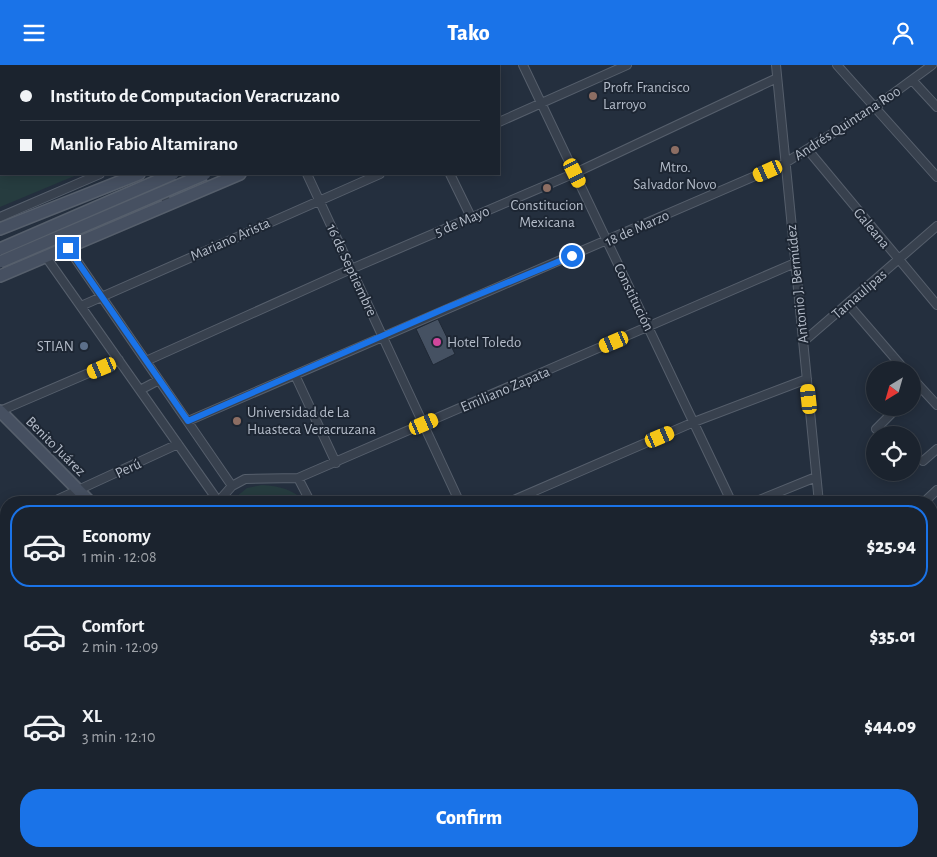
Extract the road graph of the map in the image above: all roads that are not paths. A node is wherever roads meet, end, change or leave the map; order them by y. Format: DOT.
graph roads {
  1 [pos="523,65"];
  2 [pos="627,65"];
  3 [pos="776,65"];
  4 [pos="836,65"];
  5 [pos="932,65"];
  6 [pos="777,77"];
  7 [pos="912,80"];
  8 [pos="541,103"];
  9 [pos="874,107"];
  10 [pos="937,107"];
  11 [pos="500,122"];
  12 [pos="808,151"];
  13 [pos="785,163"];
  14 [pos="575,173"];
  15 [pos="98,175"];
  16 [pos="136,175"];
  17 [pos="156,175"];
  18 [pos="171,175"];
  19 [pos="203,175"];
  20 [pos="238,175"];
  21 [pos="308,175"];
  22 [pos="378,175"];
  23 [pos="450,175"];
  24 [pos="937,177"];
  25 [pos="320,200"];
  26 [pos="168,205"];
  27 [pos="0,217"];
  28 [pos="471,217"];
  29 [pos="937,226"];
  30 [pos="0,229"];
  31 [pos="607,241"];
  32 [pos="68,248"];
  33 [pos="0,249"];
  34 [pos="46,257"];
  35 [pos="898,259"];
  36 [pos="0,262"];
  37 [pos="795,263"];
  38 [pos="351,269"];
  39 [pos="0,276"];
  40 [pos="101,295"];
  41 [pos="848,304"];
  42 [pos="937,305"];
  43 [pos="81,306"];
  44 [pos="648,327"];
  45 [pos="383,337"];
  46 [pos="803,342"];
  47 [pos="119,361"];
  48 [pos="146,361"];
  49 [pos="898,361"];
  50 [pos="296,375"];
  51 [pos="807,379"];
  52 [pos="159,381"];
  53 [pos="921,388"];
  54 [pos="140,390"];
  55 [pos="937,405"];
  56 [pos="0,411"];
  57 [pos="889,416"];
  58 [pos="188,421"];
  59 [pos="694,422"];
  60 [pos="424,424"];
  61 [pos="879,426"];
  62 [pos="178,444"];
  63 [pos="937,449"];
  64 [pos="923,461"];
  65 [pos="336,463"];
  66 [pos="816,477"];
  67 [pos="298,478"];
  68 [pos="232,486"];
  69 [pos="79,491"];
  70 [pos="67,496"];
  71 [pos="84,496"];
  72 [pos="214,496"];
  73 [pos="223,496"];
  74 [pos="307,496"];
  75 [pos="457,496"];
  76 [pos="523,496"];
  77 [pos="729,496"];
  78 [pos="769,496"];
  79 [pos="818,496"];
  1 -- 8 [label="street, Constitución"];
  2 -- 8 [label="street"];
  3 -- 6 [label="street, Antonio J. Bermúdez"];
  4 -- 9 [label="street"];
  5 -- 7 [label="street, Andrés Quintana Roo"];
  6 -- 13 [label="street, Antonio J. Bermúdez"];
  6 -- 14 [label="street, 5 de Mayo"];
  7 -- 9 [label="street, Andrés Quintana Roo"];
  7 -- 10 [label="street"];
  8 -- 11 [label="street"];
  8 -- 14 [label="street, Constitución"];
  9 -- 12 [label="street, Andrés Quintana Roo"];
  9 -- 24 [label="street"];
  12 -- 13 [label="street, Andrés Quintana Roo"];
  12 -- 35 [label="street, Galeana"];
  13 -- 31 [label="street, 18 de Marzo"];
  13 -- 37 [label="street, Antonio J. Bermúdez"];
  14 -- 28 [label="street, 5 de Mayo"];
  14 -- 31 [label="street, Constitución"];
  15 -- 27 [label="street"];
  16 -- 30 [label="main road"];
  17 -- 26 [label="street"];
  18 -- 33 [label="main road, bridge"];
  19 -- 36 [label="main road, bridge"];
  20 -- 26 [label="main road"];
  21 -- 25 [label="street, 16 de Septiembre"];
  22 -- 25 [label="street, Mariano Arista"];
  23 -- 28 [label="street"];
  25 -- 38 [label="street, 16 de Septiembre"];
  25 -- 40 [label="street, Mariano Arista"];
  26 -- 32 [label="main road"];
  28 -- 38 [label="street, 5 de Mayo"];
  29 -- 35 [label="street, Tamaulipas"];
  31 -- 44 [label="street, Constitución"];
  31 -- 45 [label="street, 18 de Marzo"];
  32 -- 34 [label="main road"];
  32 -- 40 [label="street"];
  34 -- 39 [label="main road"];
  34 -- 43 [label="street"];
  35 -- 41 [label="street, Tamaulipas"];
  35 -- 42 [label="street, Galeana"];
  37 -- 44 [label="street, Emiliano Zapata"];
  37 -- 46 [label="street, Antonio J. Bermúdez"];
  38 -- 45 [label="street, 16 de Septiembre"];
  38 -- 48 [label="street, 5 de Mayo"];
  40 -- 43 [label="street, Mariano Arista"];
  40 -- 48 [label="street"];
  41 -- 46 [label="street, Tamaulipas"];
  41 -- 49 [label="street"];
  43 -- 47 [label="street"];
  44 -- 59 [label="street, Constitución"];
  44 -- 60 [label="street, Emiliano Zapata"];
  45 -- 50 [label="street, 18 de Marzo"];
  45 -- 60 [label="street, 16 de Septiembre"];
  46 -- 51 [label="street, Antonio J. Bermúdez"];
  47 -- 54 [label="street"];
  47 -- 56 [label="street"];
  48 -- 52 [label="street"];
  50 -- 58 [label="street, 18 de Marzo"];
  50 -- 65 [label="street"];
  51 -- 59 [label="street"];
  51 -- 66 [label="street, Antonio J. Bermúdez"];
  52 -- 54 [label="street"];
  52 -- 58 [label="street"];
  53 -- 55 [label="street"];
  54 -- 62 [label="street"];
  56 -- 69 [label="main road, Benito Juárez"];
  57 -- 61 [label="street"];
  58 -- 68 [label="street"];
  59 -- 76 [label="street"];
  59 -- 77 [label="street, Constitución"];
  60 -- 65 [label="street, Emiliano Zapata"];
  60 -- 75 [label="street, 16 de Septiembre"];
  62 -- 69 [label="street, Perú"];
  62 -- 72 [label="street"];
  63 -- 64 [label="street"];
  65 -- 67 [label="street, Emiliano Zapata"];
  66 -- 78 [label="street"];
  66 -- 79 [label="street, Antonio J. Bermúdez"];
  67 -- 68 [label="street, Emiliano Zapata"];
  67 -- 74 [label="street"];
  68 -- 73 [label="street, Emiliano Zapata"];
  69 -- 70 [label="street, Perú"];
  69 -- 71 [label="main road, Benito Juárez"];
}
